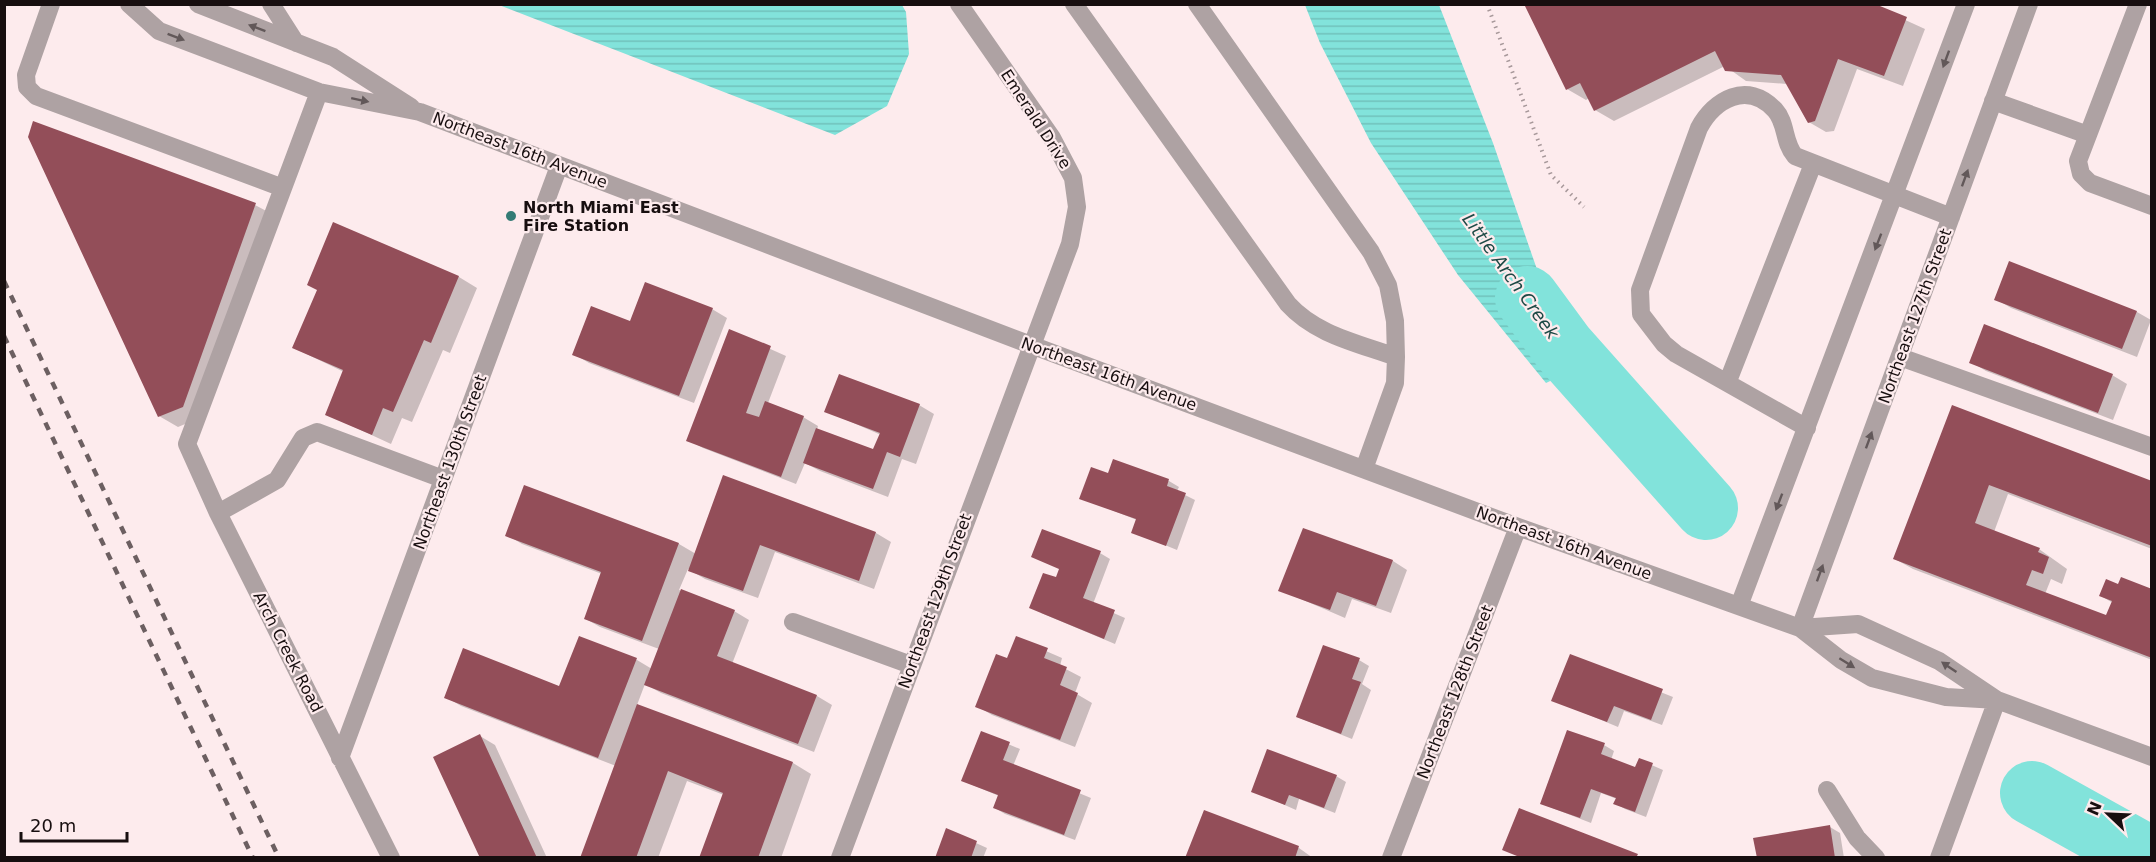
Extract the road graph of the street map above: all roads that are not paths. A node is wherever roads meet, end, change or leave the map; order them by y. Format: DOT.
graph roads {
  1 [pos="51,4"];
  2 [pos="129,4"];
  3 [pos="198,4"];
  4 [pos="271,4"];
  5 [pos="959,4"];
  6 [pos="1074,4"];
  7 [pos="1197,4"];
  8 [pos="1966,4"];
  9 [pos="2030,4"];
  10 [pos="2138,4"];
  11 [pos="296,43"];
  12 [pos="319,92"];
  13 [pos="1994,100"];
  14 [pos="420,112"];
  15 [pos="2088,135"];
  16 [pos="1813,164"];
  17 [pos="560,166"];
  18 [pos="283,188"];
  19 [pos="1896,195"];
  20 [pos="2151,206"];
  21 [pos="1951,217"];
  22 [pos="1031,345"];
  23 [pos="1396,357"];
  24 [pos="1900,357"];
  25 [pos="1728,381"];
  26 [pos="1807,428"];
  27 [pos="2151,447"];
  28 [pos="1364,469"];
  29 [pos="443,479"];
  30 [pos="218,513"];
  31 [pos="1518,527"];
  32 [pos="1739,606"];
  33 [pos="793,622"];
  34 [pos="1800,628"];
  35 [pos="911,665"];
  36 [pos="1997,700"];
  37 [pos="2151,757"];
  38 [pos="340,758"];
  39 [pos="1827,790"];
  40 [pos="392,858"];
  41 [pos="840,858"];
  42 [pos="1391,858"];
  43 [pos="1876,858"];
  44 [pos="1939,858"];
  1 -- 18 [label="street"];
  2 -- 12 [label="street, Northeast 16th Avenue, one-way"];
  11 -- 3 [label="street, Northeast 16th Avenue, one-way"];
  4 -- 11 [label="street"];
  5 -- 22 [label="street, Emerald Drive"];
  6 -- 23 [label="street"];
  7 -- 23 [label="street"];
  8 -- 19 [label="street, one-way"];
  9 -- 13 [label="street, Northeast 127th Street"];
  10 -- 15 [label="street"];
  11 -- 14 [label="street, Northeast 16th Avenue"];
  12 -- 14 [label="street, Northeast 16th Avenue, one-way"];
  12 -- 18 [label="street"];
  13 -- 15 [label="street"];
  21 -- 13 [label="street, Northeast 127th Street, one-way"];
  14 -- 17 [label="street, Northeast 16th Avenue"];
  15 -- 20 [label="street"];
  16 -- 19 [label="street"];
  16 -- 25 [label="street"];
  16 -- 25 [label="street"];
  17 -- 22 [label="street, Northeast 16th Avenue"];
  17 -- 29 [label="street, Northeast 130th Street"];
  18 -- 30 [label="street, Arch Creek Road"];
  19 -- 21 [label="street"];
  19 -- 26 [label="street, one-way"];
  21 -- 24 [label="street, Northeast 127th Street"];
  22 -- 28 [label="street, Northeast 16th Avenue"];
  22 -- 35 [label="street, Northeast 129th Street"];
  23 -- 28 [label="street"];
  24 -- 27 [label="street"];
  34 -- 24 [label="street, Northeast 127th Street, one-way"];
  25 -- 26 [label="street"];
  26 -- 32 [label="street, one-way"];
  28 -- 31 [label="street, Northeast 16th Avenue"];
  29 -- 30 [label="street"];
  29 -- 38 [label="street, Northeast 130th Street"];
  30 -- 38 [label="street, Arch Creek Road"];
  31 -- 32 [label="street, Northeast 16th Avenue"];
  31 -- 42 [label="street, Northeast 128th Street"];
  32 -- 34 [label="street, Northeast 16th Avenue"];
  33 -- 35 [label="street"];
  34 -- 36 [label="street, Northeast 16th Avenue, one-way"];
  36 -- 34 [label="street, Northeast 16th Avenue, one-way"];
  35 -- 41 [label="street, Northeast 129th Street"];
  36 -- 37 [label="street, Northeast 16th Avenue"];
  36 -- 44 [label="street"];
  38 -- 40 [label="street, Arch Creek Road"];
  39 -- 43 [label="street"];
}
